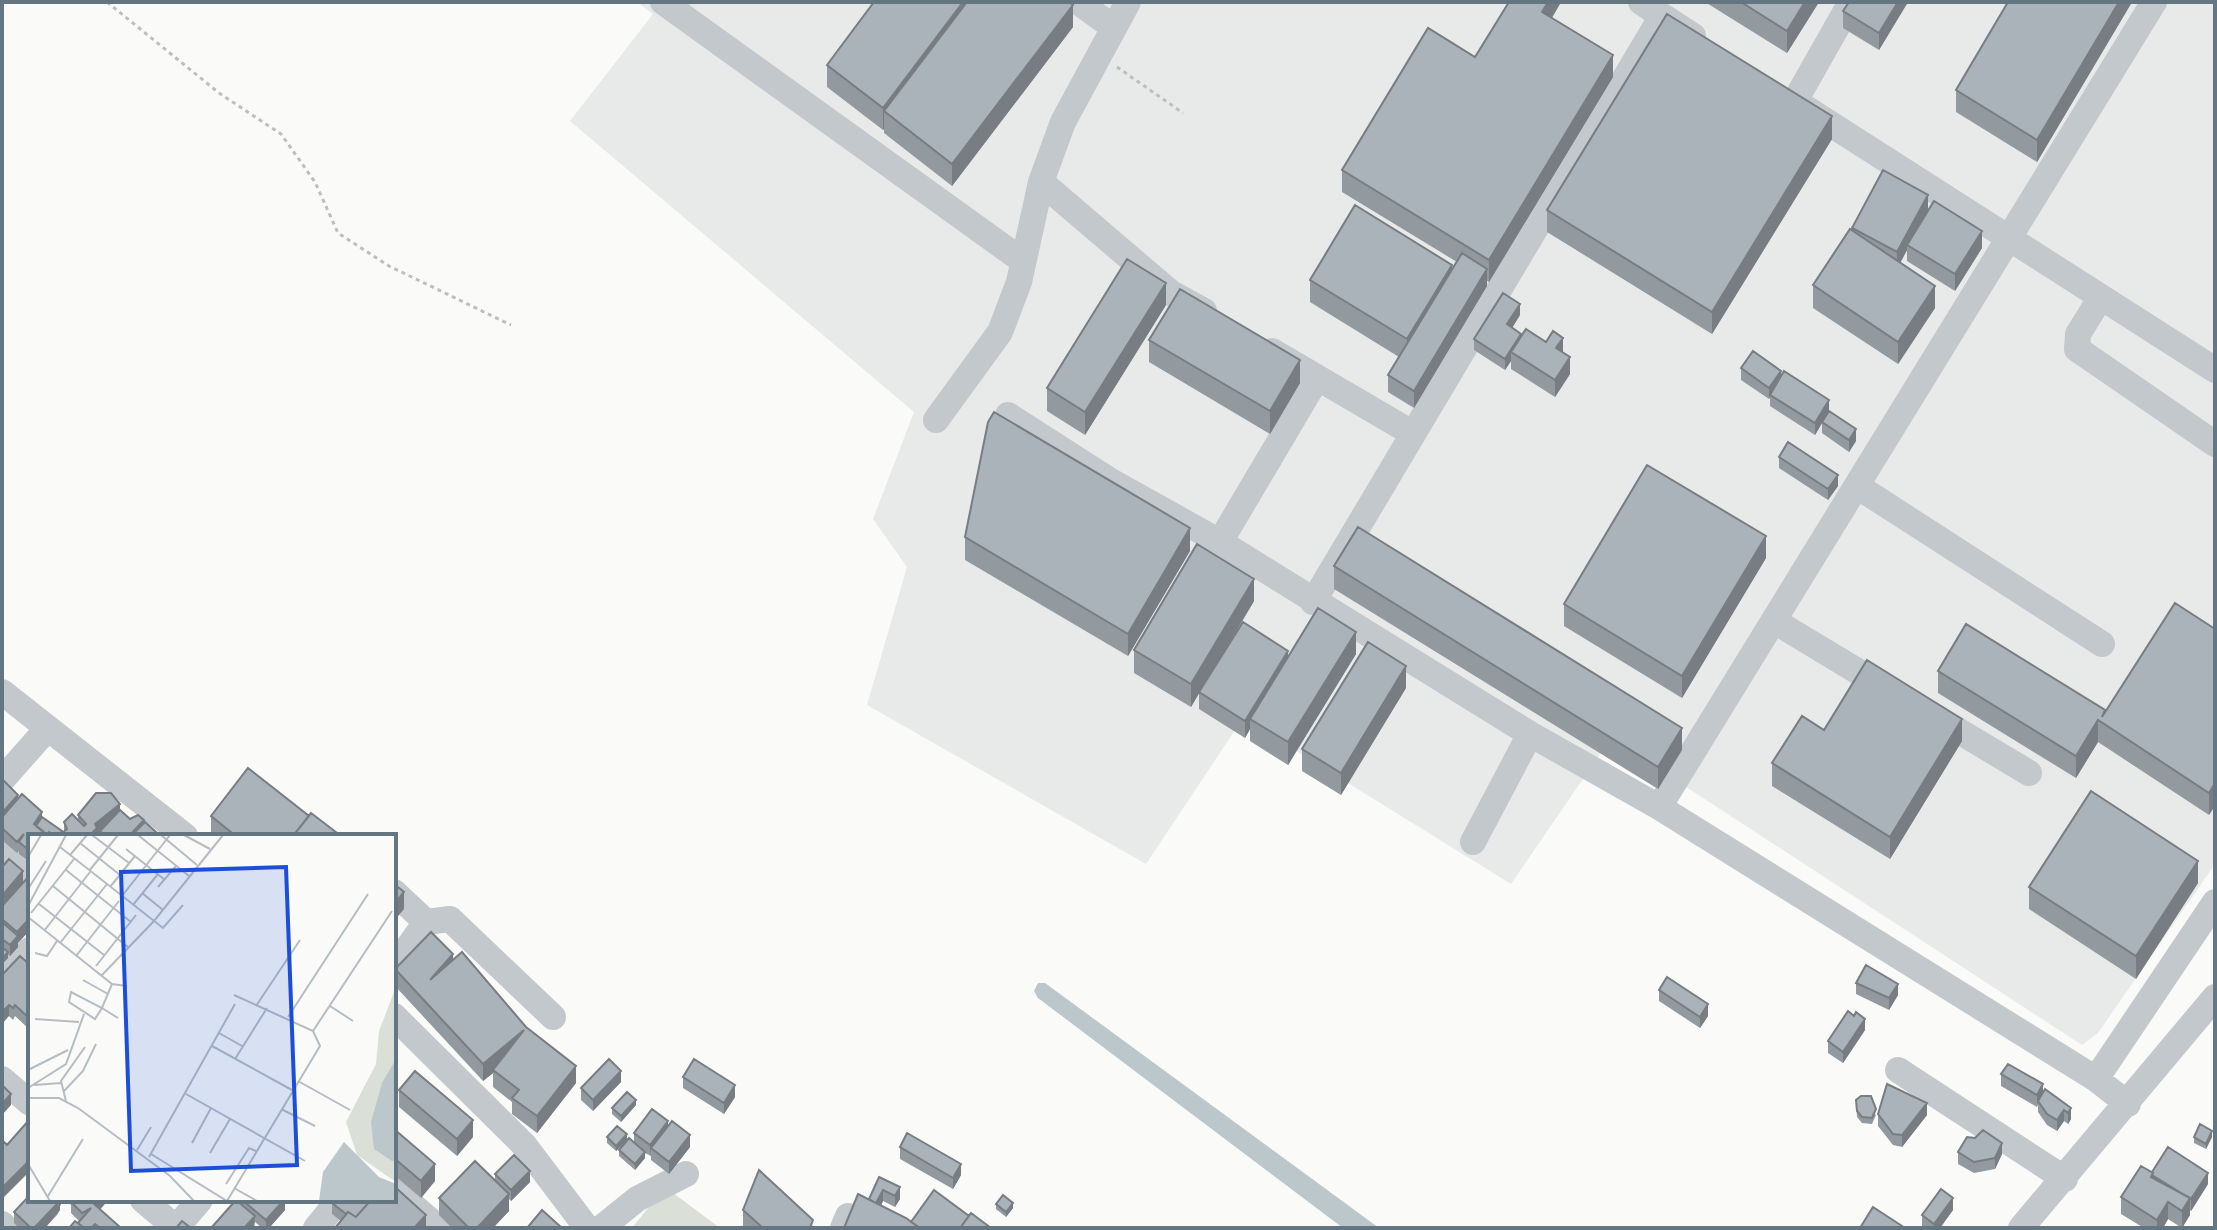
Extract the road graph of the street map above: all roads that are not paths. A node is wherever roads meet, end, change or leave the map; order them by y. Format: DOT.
graph roads {
  1 [pos="663,2"];
  2 [pos="1078,2"];
  3 [pos="1128,2"];
  4 [pos="1851,2"];
  5 [pos="2154,2"];
  6 [pos="1651,9"];
  7 [pos="1113,27"];
  8 [pos="1715,50"];
  9 [pos="1768,84"];
  10 [pos="1795,101"];
  11 [pos="1041,182"];
  12 [pos="2009,238"];
  13 [pos="1023,261"];
  14 [pos="2101,297"];
  15 [pos="1224,324"];
  16 [pos="1251,339"];
  17 [pos="2215,370"];
  18 [pos="1317,378"];
  19 [pos="1008,415"];
  20 [pos="936,420"];
  21 [pos="1412,433"];
  22 [pos="2215,444"];
  23 [pos="1857,486"];
  24 [pos="1220,542"];
  25 [pos="1313,602"];
  26 [pos="1774,621"];
  27 [pos="2102,644"];
  28 [pos="2,692"];
  29 [pos="47,729"];
  30 [pos="1530,734"];
  31 [pos="2029,773"];
  32 [pos="2,780"];
  33 [pos="1659,807"];
  34 [pos="183,834"];
  35 [pos="1473,842"];
  36 [pos="2,850"];
  37 [pos="28,873"];
  38 [pos="396,894"];
  39 [pos="2215,902"];
  40 [pos="426,922"];
  41 [pos="28,957"];
  42 [pos="396,964"];
  43 [pos="2,983"];
  44 [pos="2215,997"];
  45 [pos="553,1017"];
  46 [pos="396,1018"];
  47 [pos="1898,1070"];
  48 [pos="2,1079"];
  49 [pos="2096,1079"];
  50 [pos="28,1101"];
  51 [pos="2128,1104"];
  52 [pos="686,1174"];
  53 [pos="2065,1179"];
  54 [pos="396,1192"];
  55 [pos="561,1193"];
  56 [pos="145,1202"];
  57 [pos="198,1202"];
  58 [pos="337,1202"];
  59 [pos="540,1216"];
  60 [pos="176,1228"];
  61 [pos="316,1228"];
  62 [pos="439,1228"];
  63 [pos="587,1228"];
  64 [pos="601,1228"];
  65 [pos="2021,1228"];
  1 -- 13 [label="street"];
  2 -- 7 [label="street"];
  3 -- 7 [label="street"];
  4 -- 10 [label="street"];
  5 -- 12 [label="street"];
  6 -- 8 [label="street"];
  6 -- 21 [label="street"];
  7 -- 11 [label="street"];
  9 -- 10 [label="street"];
  10 -- 12 [label="street"];
  11 -- 13 [label="street"];
  11 -- 15 [label="street"];
  12 -- 14 [label="street"];
  12 -- 23 [label="street"];
  13 -- 20 [label="street"];
  14 -- 17 [label="street"];
  14 -- 22 [label="street"];
  16 -- 18 [label="street"];
  18 -- 21 [label="street"];
  18 -- 24 [label="street"];
  19 -- 24 [label="street"];
  21 -- 25 [label="street"];
  23 -- 26 [label="street"];
  23 -- 27 [label="street"];
  24 -- 25 [label="street"];
  25 -- 30 [label="street"];
  26 -- 31 [label="street"];
  26 -- 33 [label="street"];
  28 -- 29 [label="street"];
  29 -- 32 [label="street"];
  29 -- 34 [label="street"];
  30 -- 33 [label="street"];
  30 -- 35 [label="street"];
  33 -- 49 [label="street"];
  36 -- 37 [label="street"];
  38 -- 40 [label="street"];
  39 -- 49 [label="street"];
  40 -- 42 [label="street"];
  40 -- 45 [label="street"];
  41 -- 43 [label="street"];
  44 -- 51 [label="street"];
  46 -- 55 [label="street"];
  47 -- 53 [label="street"];
  48 -- 50 [label="street"];
  49 -- 51 [label="street"];
  51 -- 53 [label="street"];
  52 -- 64 [label="street"];
  53 -- 65 [label="street"];
  54 -- 62 [label="street"];
  55 -- 59 [label="street"];
  55 -- 63 [label="street"];
  56 -- 60 [label="street"];
  57 -- 60 [label="street"];
  58 -- 61 [label="street"];
}
